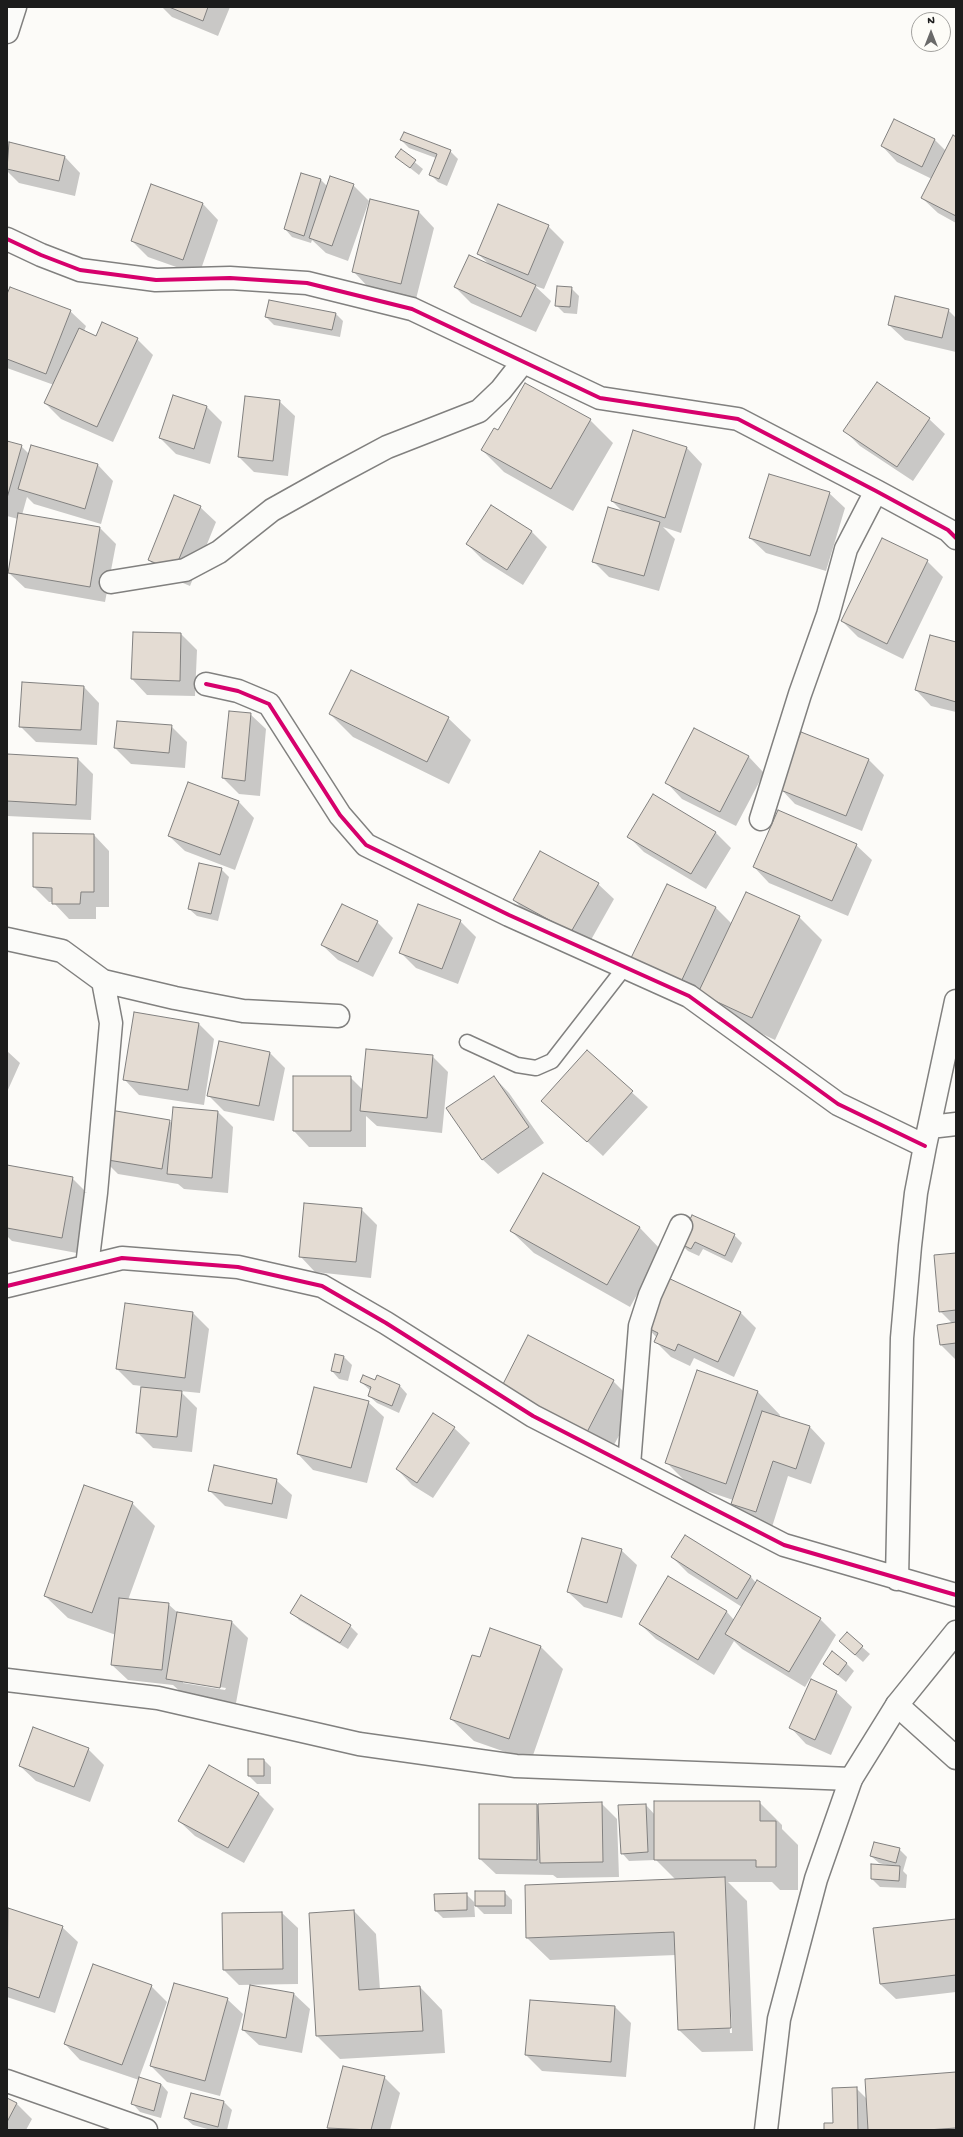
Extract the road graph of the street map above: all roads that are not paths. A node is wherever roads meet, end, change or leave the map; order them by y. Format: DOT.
graph roads {
  1 [pos="7,239"];
  2 [pos="523,362"];
  3 [pos="876,491"];
  4 [pos="956,538"];
  5 [pos="111,582"];
  6 [pos="206,684"];
  7 [pos="761,818"];
  8 [pos="7,939"];
  9 [pos="625,967"];
  10 [pos="103,981"];
  11 [pos="956,1001"];
  12 [pos="338,1016"];
  13 [pos="467,1042"];
  14 [pos="956,1124"];
  15 [pos="928,1136"];
  16 [pos="682,1226"];
  17 [pos="87,1266"];
  18 [pos="7,1286"];
  19 [pos="629,1465"];
  20 [pos="897,1579"];
  21 [pos="956,1595"];
  22 [pos="956,1632"];
  23 [pos="7,1680"];
  24 [pos="897,1705"];
  25 [pos="956,1758"];
  26 [pos="851,1779"];
  27 [pos="7,2081"];
  28 [pos="146,2130"];
  29 [pos="766,2130"];
  1 -- 2 [label="street"];
  2 -- 3 [label="street"];
  2 -- 5 [label="street"];
  3 -- 4 [label="street"];
  3 -- 7 [label="street"];
  6 -- 9 [label="street"];
  8 -- 10 [label="street"];
  9 -- 13 [label="lane"];
  9 -- 15 [label="street"];
  10 -- 12 [label="street"];
  10 -- 17 [label="street"];
  11 -- 15 [label="street"];
  14 -- 15 [label="street"];
  15 -- 20 [label="street"];
  16 -- 19 [label="street"];
  17 -- 18 [label="street"];
  17 -- 19 [label="street"];
  19 -- 20 [label="street"];
  20 -- 21 [label="street"];
  22 -- 24 [label="street"];
  23 -- 26 [label="street"];
  24 -- 25 [label="street"];
  24 -- 26 [label="street"];
  26 -- 29 [label="street"];
  27 -- 28 [label="street"];
}
